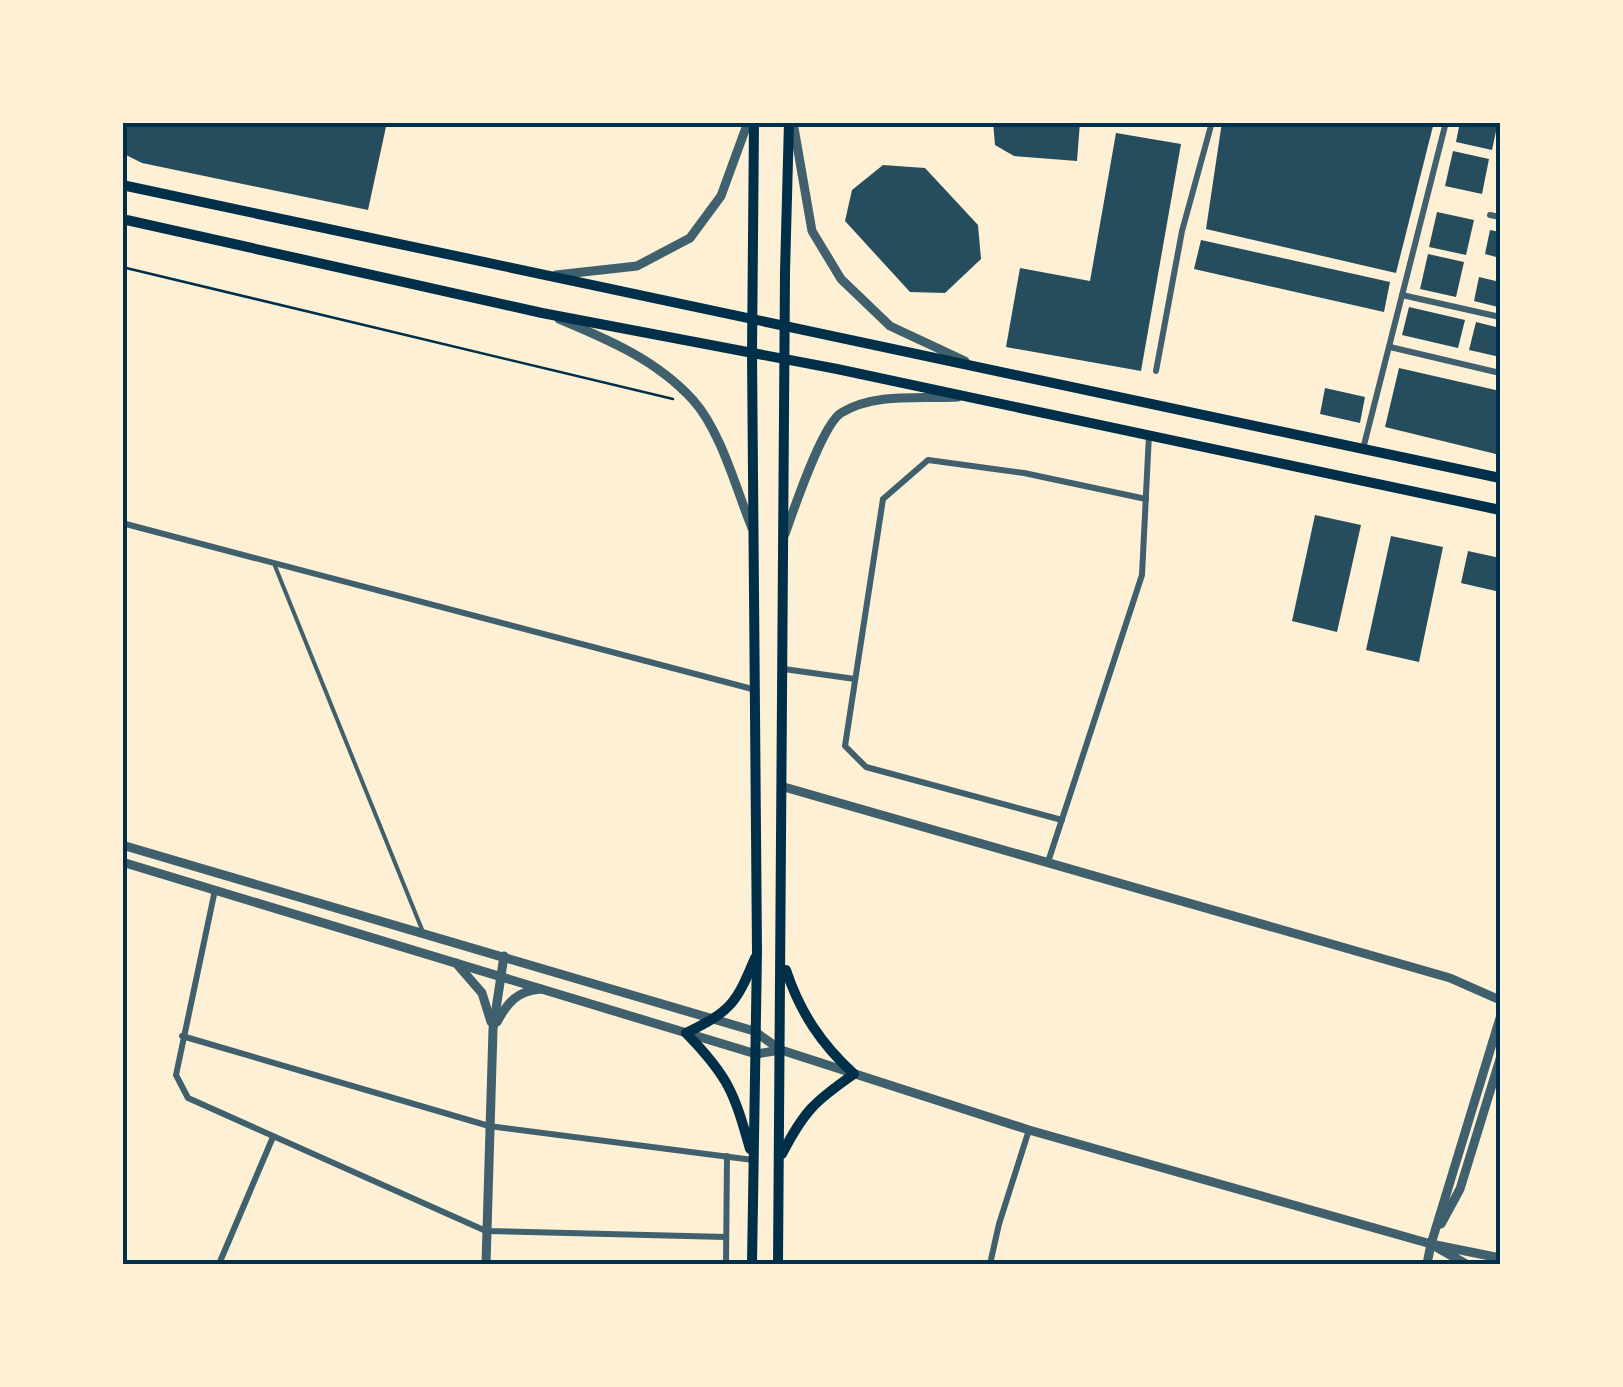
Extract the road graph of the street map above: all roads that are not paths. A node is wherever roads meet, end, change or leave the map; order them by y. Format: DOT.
graph roads {
  1 [pos="751,122"];
  2 [pos="791,122"];
  3 [pos="1212,122"];
  4 [pos="1446,122"];
  5 [pos="122,185"];
  6 [pos="1490,214"];
  7 [pos="1500,217"];
  8 [pos="122,219"];
  9 [pos="544,276"];
  10 [pos="1402,295"];
  11 [pos="542,313"];
  12 [pos="1500,317"];
  13 [pos="753,319"];
  14 [pos="786,327"];
  15 [pos="1389,347"];
  16 [pos="752,354"];
  17 [pos="786,360"];
  18 [pos="977,367"];
  19 [pos="1156,371"];
  20 [pos="1500,373"];
  21 [pos="972,397"];
  22 [pos="1149,434"];
  23 [pos="1363,449"];
  24 [pos="1500,478"];
  25 [pos="1146,498"];
  26 [pos="1500,510"];
  27 [pos="122,523"];
  28 [pos="754,534"];
  29 [pos="784,536"];
  30 [pos="274,563"];
  31 [pos="784,669"];
  32 [pos="855,679"];
  33 [pos="757,690"];
  34 [pos="784,787"];
  35 [pos="1062,820"];
  36 [pos="122,845"];
  37 [pos="122,862"];
  38 [pos="1048,862"];
  39 [pos="215,890"];
  40 [pos="423,932"];
  41 [pos="757,952"];
  42 [pos="504,956"];
  43 [pos="782,958"];
  44 [pos="451,959"];
  45 [pos="500,974"];
  46 [pos="547,988"];
  47 [pos="1500,1000"];
  48 [pos="1500,1018"];
  49 [pos="714,1019"];
  50 [pos="493,1029"];
  51 [pos="754,1031"];
  52 [pos="686,1032"];
  53 [pos="182,1036"];
  54 [pos="781,1050"];
  55 [pos="756,1054"];
  56 [pos="1500,1058"];
  57 [pos="854,1074"];
  58 [pos="490,1126"];
  59 [pos="1029,1130"];
  60 [pos="273,1137"];
  61 [pos="727,1156"];
  62 [pos="779,1159"];
  63 [pos="754,1160"];
  64 [pos="486,1231"];
  65 [pos="726,1237"];
  66 [pos="1431,1244"];
  67 [pos="1500,1258"];
  68 [pos="219,1264"];
  69 [pos="486,1264"];
  70 [pos="726,1264"];
  71 [pos="752,1264"];
  72 [pos="778,1264"];
  73 [pos="990,1264"];
  74 [pos="1427,1264"];
  75 [pos="1466,1264"];
  1 -- 9 [label="street"];
  1 -- 13 [label="main road"];
  2 -- 14 [label="main road"];
  2 -- 18 [label="street"];
  3 -- 19 [label="street"];
  4 -- 10 [label="street"];
  5 -- 9 [label="main road"];
  6 -- 7 [label="street"];
  8 -- 11 [label="main road"];
  9 -- 13 [label="main road"];
  10 -- 12 [label="street"];
  10 -- 15 [label="street"];
  11 -- 16 [label="main road"];
  11 -- 28 [label="street"];
  13 -- 14 [label="main road"];
  13 -- 16 [label="main road"];
  14 -- 17 [label="main road"];
  14 -- 18 [label="main road"];
  15 -- 20 [label="street"];
  15 -- 23 [label="street"];
  16 -- 17 [label="main road"];
  16 -- 28 [label="main road"];
  17 -- 21 [label="main road"];
  17 -- 29 [label="main road"];
  18 -- 23 [label="main road"];
  21 -- 22 [label="main road"];
  21 -- 29 [label="street"];
  22 -- 25 [label="street"];
  22 -- 26 [label="main road"];
  23 -- 24 [label="main road"];
  25 -- 32 [label="street"];
  25 -- 35 [label="street"];
  27 -- 30 [label="street"];
  28 -- 33 [label="main road"];
  29 -- 31 [label="main road"];
  30 -- 33 [label="street"];
  30 -- 40 [label="lane"];
  31 -- 32 [label="street"];
  31 -- 34 [label="main road"];
  32 -- 35 [label="street"];
  33 -- 41 [label="main road"];
  34 -- 38 [label="street"];
  34 -- 43 [label="main road"];
  35 -- 38 [label="street"];
  36 -- 40 [label="street"];
  37 -- 39 [label="street"];
  38 -- 47 [label="street"];
  39 -- 44 [label="street"];
  39 -- 53 [label="street"];
  40 -- 42 [label="street"];
  41 -- 49 [label="main road"];
  41 -- 51 [label="main road"];
  42 -- 45 [label="street"];
  42 -- 49 [label="street"];
  43 -- 54 [label="main road"];
  43 -- 57 [label="main road"];
  44 -- 45 [label="street"];
  44 -- 50 [label="street"];
  45 -- 46 [label="street"];
  45 -- 50 [label="street"];
  46 -- 50 [label="street"];
  46 -- 52 [label="street"];
  48 -- 66 [label="street"];
  49 -- 51 [label="street"];
  49 -- 52 [label="main road"];
  50 -- 58 [label="street"];
  51 -- 54 [label="street"];
  51 -- 55 [label="main road"];
  52 -- 55 [label="street"];
  52 -- 63 [label="main road"];
  53 -- 58 [label="street"];
  53 -- 60 [label="street"];
  54 -- 55 [label="street"];
  54 -- 57 [label="street"];
  54 -- 62 [label="main road"];
  55 -- 63 [label="main road"];
  56 -- 66 [label="street"];
  57 -- 59 [label="street"];
  57 -- 62 [label="main road"];
  58 -- 61 [label="street"];
  58 -- 64 [label="street"];
  59 -- 66 [label="street"];
  59 -- 73 [label="street"];
  60 -- 64 [label="street"];
  60 -- 68 [label="street"];
  61 -- 63 [label="street"];
  61 -- 65 [label="street"];
  62 -- 72 [label="main road"];
  63 -- 71 [label="main road"];
  64 -- 65 [label="street"];
  64 -- 69 [label="street"];
  65 -- 70 [label="street"];
  66 -- 67 [label="street"];
  66 -- 74 [label="street"];
  66 -- 75 [label="street"];
}
